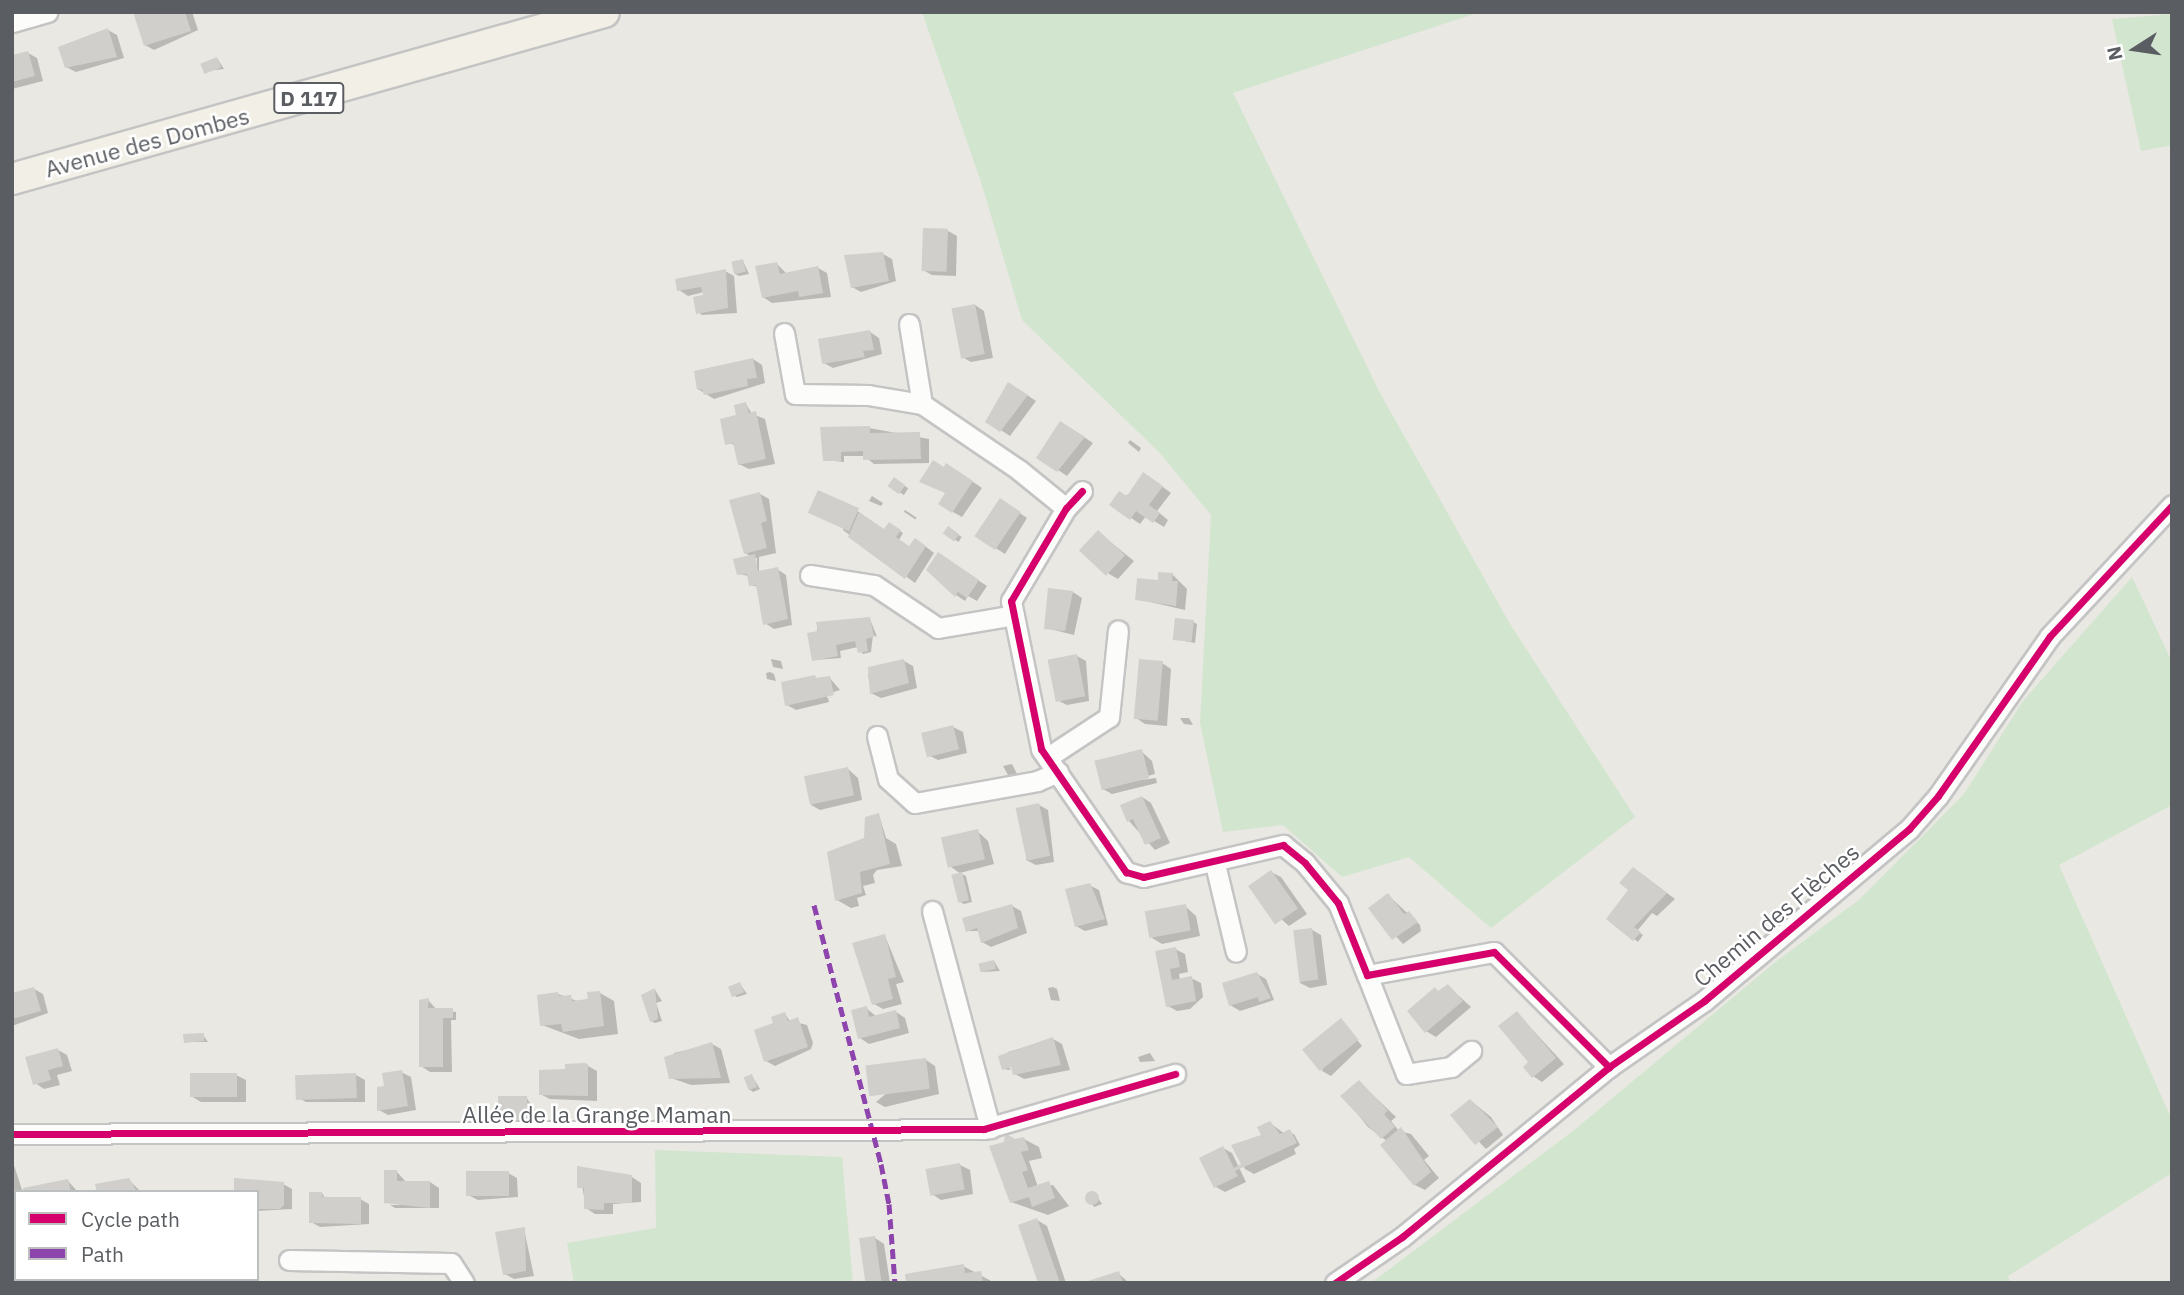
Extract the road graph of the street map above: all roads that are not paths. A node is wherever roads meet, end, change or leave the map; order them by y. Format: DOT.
graph roads {
  1 [pos="48,12"];
  2 [pos="604,12"];
  3 [pos="12,22"];
  4 [pos="12,179"];
  5 [pos="909,324"];
  6 [pos="784,332"];
  7 [pos="922,404"];
  8 [pos="1082,491"];
  9 [pos="2172,505"];
  10 [pos="1066,508"];
  11 [pos="810,575"];
  12 [pos="1014,615"];
  13 [pos="1118,630"];
  14 [pos="877,736"];
  15 [pos="1053,765"];
  16 [pos="1215,864"];
  17 [pos="932,911"];
  18 [pos="1236,952"];
  19 [pos="1367,975"];
  20 [pos="1471,1051"];
  21 [pos="1609,1067"];
  22 [pos="1175,1074"];
  23 [pos="990,1128"];
  24 [pos="12,1134"];
  25 [pos="289,1260"];
  26 [pos="464,1283"];
  27 [pos="1335,1283"];
  1 -- 3 [label="street"];
  2 -- 4 [label="main road, Avenue des Dombes / D 117"];
  5 -- 7 [label="street"];
  6 -- 7 [label="street"];
  7 -- 10 [label="street"];
  8 -- 10 [label="street"];
  9 -- 21 [label="street, Chemin des Flèches"];
  10 -- 12 [label="street"];
  11 -- 12 [label="street"];
  12 -- 15 [label="street"];
  13 -- 15 [label="street"];
  14 -- 15 [label="street"];
  15 -- 16 [label="street"];
  16 -- 18 [label="street"];
  16 -- 19 [label="street"];
  17 -- 23 [label="street"];
  19 -- 20 [label="street"];
  19 -- 21 [label="street"];
  21 -- 27 [label="street, Chemin des Flèches"];
  22 -- 23 [label="street, Allée de la Grange Maman"];
  23 -- 24 [label="street, Allée de la Grange Maman"];
  25 -- 26 [label="street"];
}
